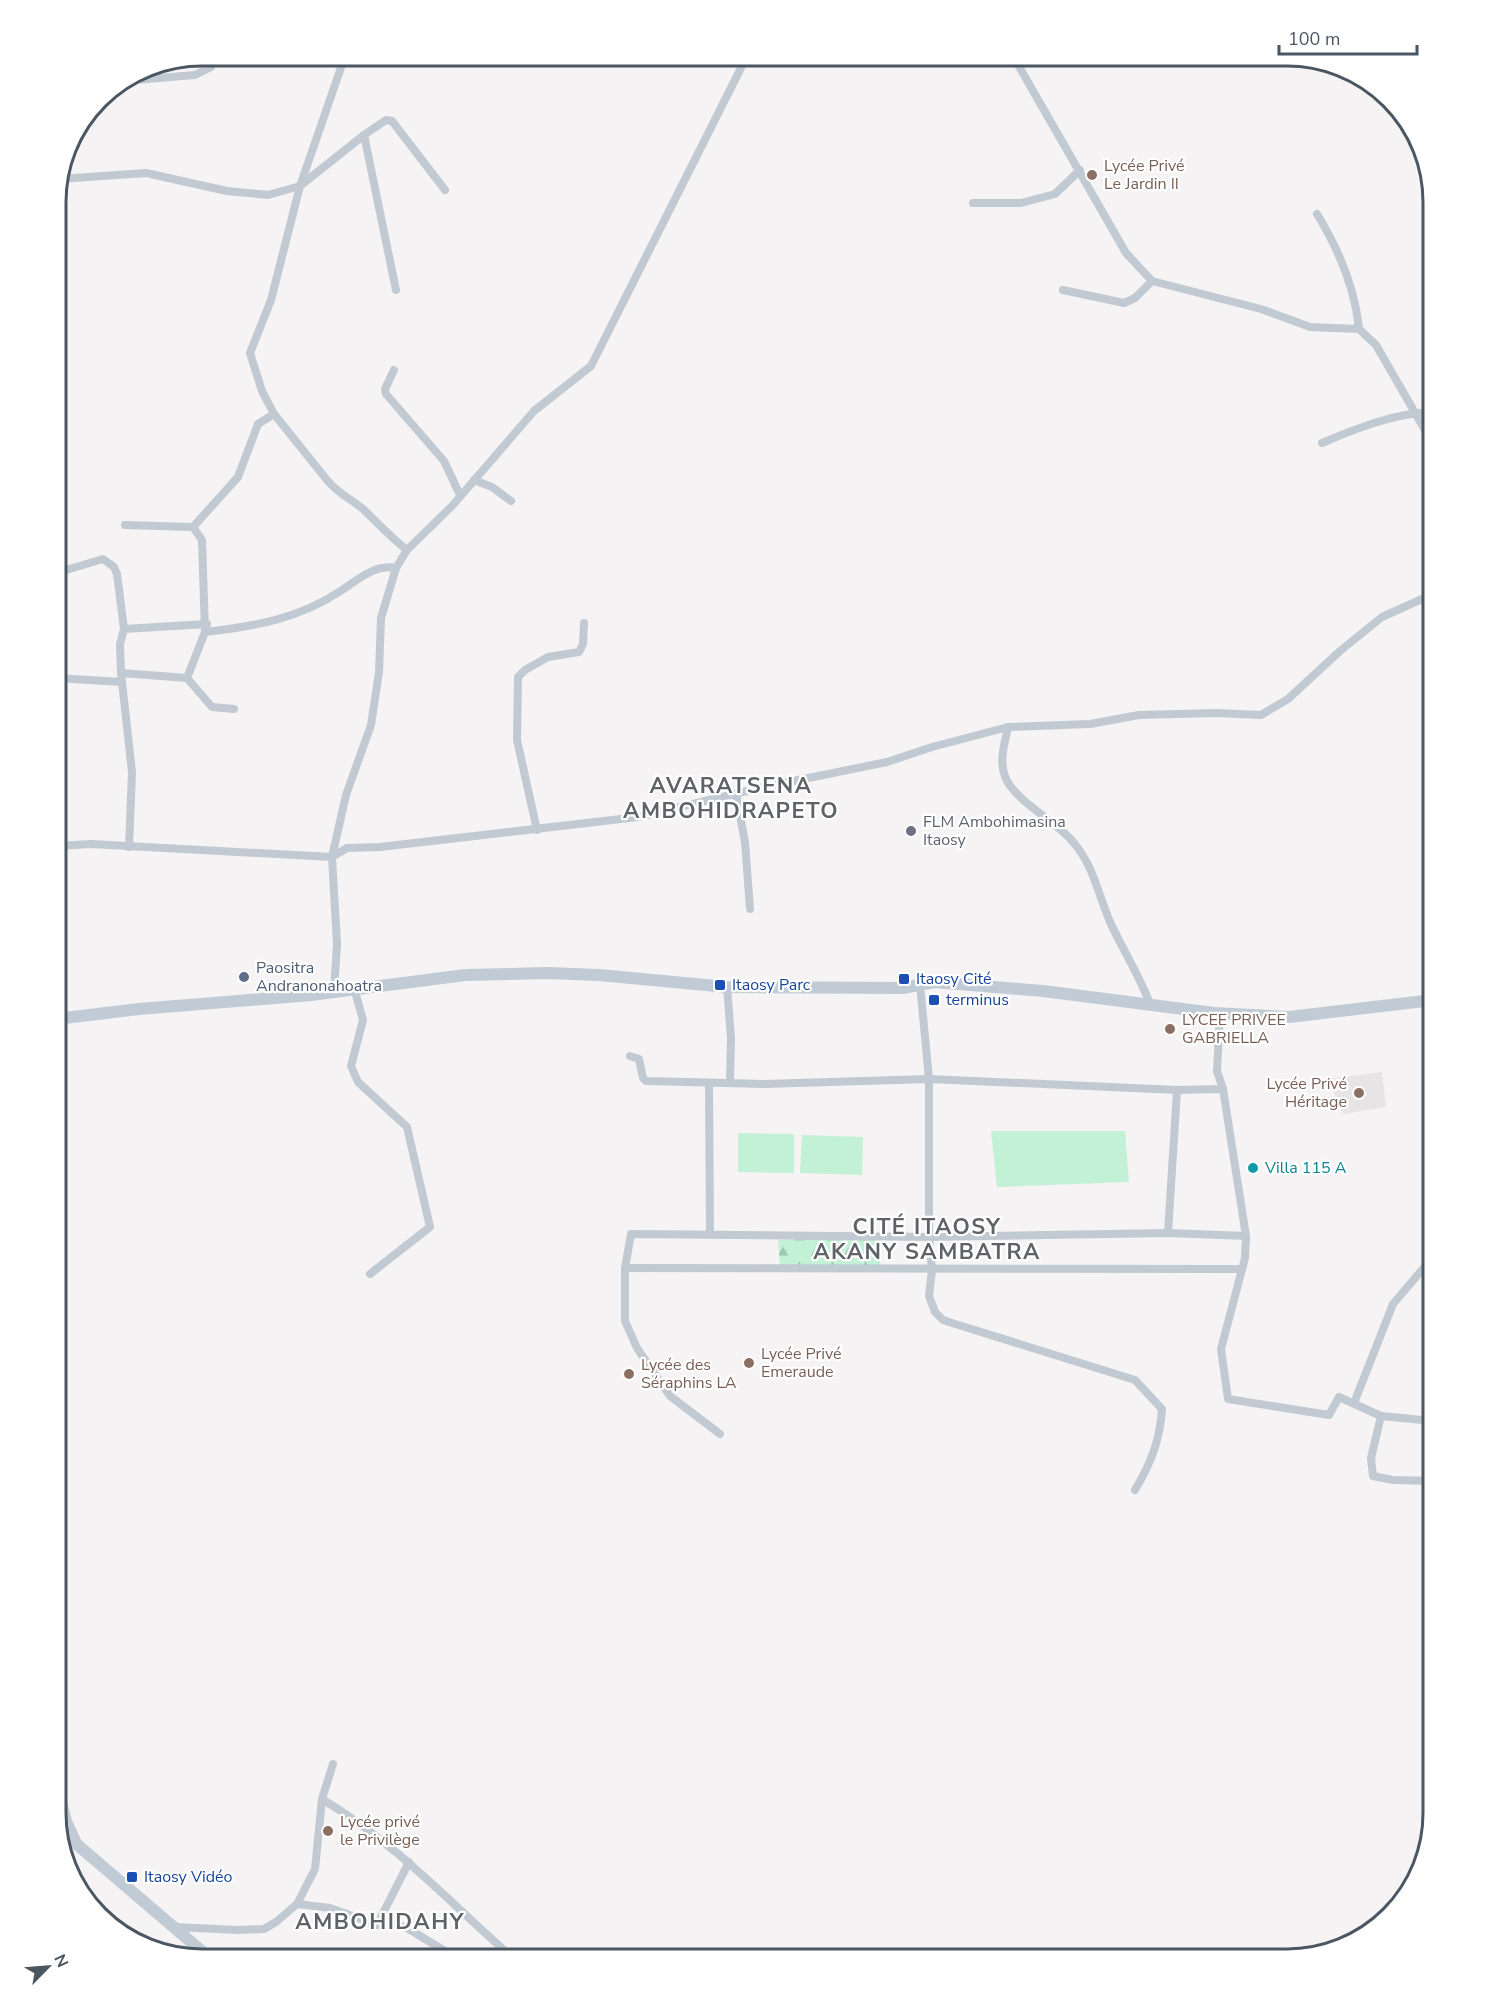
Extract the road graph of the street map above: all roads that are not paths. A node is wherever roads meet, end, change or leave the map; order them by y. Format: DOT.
graph roads {
  1 [pos="211,66"];
  2 [pos="342,66"];
  3 [pos="742,66"];
  4 [pos="1019,66"];
  5 [pos="144,79"];
  6 [pos="364,135"];
  7 [pos="1080,170"];
  8 [pos="68,178"];
  9 [pos="300,186"];
  10 [pos="445,190"];
  11 [pos="973,203"];
  12 [pos="1317,214"];
  13 [pos="1152,281"];
  14 [pos="396,290"];
  15 [pos="1063,290"];
  16 [pos="1359,329"];
  17 [pos="394,370"];
  18 [pos="1416,413"];
  19 [pos="1423,413"];
  20 [pos="274,414"];
  21 [pos="1423,425"];
  22 [pos="1322,443"];
  23 [pos="474,480"];
  24 [pos="460,495"];
  25 [pos="511,501"];
  26 [pos="125,525"];
  27 [pos="194,527"];
  28 [pos="407,550"];
  29 [pos="396,568"];
  30 [pos="66,570"];
  31 [pos="1423,599"];
  32 [pos="584,623"];
  33 [pos="206,628"];
  34 [pos="124,629"];
  35 [pos="121,677"];
  36 [pos="66,678"];
  37 [pos="187,678"];
  38 [pos="234,709"];
  39 [pos="1008,727"];
  40 [pos="736,794"];
  41 [pos="537,830"];
  42 [pos="66,845"];
  43 [pos="129,847"];
  44 [pos="332,857"];
  45 [pos="750,909"];
  46 [pos="920,984"];
  47 [pos="726,987"];
  48 [pos="354,988"];
  49 [pos="334,991"];
  50 [pos="1423,1001"];
  51 [pos="1150,1004"];
  52 [pos="1220,1013"];
  53 [pos="66,1018"];
  54 [pos="630,1056"];
  55 [pos="929,1079"];
  56 [pos="730,1083"];
  57 [pos="709,1084"];
  58 [pos="1223,1089"];
  59 [pos="1177,1090"];
  60 [pos="1168,1233"];
  61 [pos="710,1234"];
  62 [pos="1246,1236"];
  63 [pos="929,1237"];
  64 [pos="626,1268"];
  65 [pos="1241,1269"];
  66 [pos="932,1270"];
  67 [pos="1423,1270"];
  68 [pos="370,1274"];
  69 [pos="1354,1402"];
  70 [pos="1381,1416"];
  71 [pos="1423,1420"];
  72 [pos="720,1434"];
  73 [pos="1423,1481"];
  74 [pos="1135,1490"];
  75 [pos="333,1764"];
  76 [pos="322,1799"];
  77 [pos="66,1813"];
  78 [pos="68,1836"];
  79 [pos="78,1843"];
  80 [pos="409,1862"];
  81 [pos="297,1904"];
  82 [pos="377,1925"];
  83 [pos="171,1927"];
  84 [pos="198,1949"];
  85 [pos="442,1949"];
  86 [pos="502,1949"];
  1 -- 5 [label="street"];
  2 -- 9 [label="street"];
  3 -- 23 [label="street"];
  4 -- 7 [label="street"];
  6 -- 9 [label="street"];
  6 -- 10 [label="street"];
  6 -- 14 [label="street"];
  7 -- 11 [label="street"];
  7 -- 13 [label="street"];
  8 -- 9 [label="street"];
  9 -- 20 [label="street"];
  12 -- 16 [label="street"];
  13 -- 15 [label="street"];
  13 -- 16 [label="street"];
  16 -- 18 [label="street"];
  17 -- 24 [label="street"];
  18 -- 19 [label="street"];
  18 -- 21 [label="street"];
  18 -- 22 [label="street"];
  20 -- 27 [label="street"];
  20 -- 28 [label="street"];
  23 -- 24 [label="street"];
  23 -- 25 [label="street"];
  24 -- 28 [label="street"];
  26 -- 27 [label="street"];
  27 -- 33 [label="street"];
  28 -- 29 [label="street"];
  29 -- 33 [label="street"];
  29 -- 44 [label="street"];
  30 -- 34 [label="street"];
  31 -- 39 [label="street"];
  32 -- 41 [label="street"];
  33 -- 34 [label="street"];
  33 -- 37 [label="street"];
  34 -- 35 [label="street"];
  35 -- 36 [label="street"];
  35 -- 37 [label="street"];
  35 -- 43 [label="street"];
  37 -- 38 [label="street"];
  39 -- 40 [label="street"];
  39 -- 51 [label="street"];
  40 -- 41 [label="street"];
  40 -- 45 [label="street"];
  41 -- 44 [label="street"];
  42 -- 43 [label="street"];
  43 -- 44 [label="street"];
  44 -- 49 [label="street"];
  46 -- 47 [label="street"];
  46 -- 51 [label="street"];
  46 -- 55 [label="street"];
  47 -- 48 [label="street"];
  47 -- 56 [label="street"];
  48 -- 49 [label="street"];
  48 -- 68 [label="street"];
  49 -- 53 [label="street"];
  50 -- 52 [label="street"];
  51 -- 52 [label="street"];
  52 -- 58 [label="street"];
  54 -- 57 [label="street"];
  55 -- 56 [label="street"];
  55 -- 59 [label="street"];
  55 -- 63 [label="street"];
  56 -- 57 [label="street"];
  57 -- 61 [label="street"];
  58 -- 59 [label="street"];
  58 -- 62 [label="street"];
  59 -- 60 [label="street"];
  60 -- 62 [label="street"];
  60 -- 63 [label="street"];
  61 -- 63 [label="street"];
  61 -- 64 [label="street"];
  62 -- 65 [label="street"];
  63 -- 66 [label="street"];
  64 -- 66 [label="street"];
  64 -- 72 [label="street"];
  65 -- 66 [label="street"];
  65 -- 69 [label="street"];
  66 -- 74 [label="street"];
  67 -- 69 [label="street"];
  69 -- 70 [label="street"];
  70 -- 71 [label="street"];
  70 -- 73 [label="street"];
  75 -- 76 [label="street"];
  76 -- 80 [label="street"];
  76 -- 81 [label="street"];
  77 -- 79 [label="street"];
  78 -- 79 [label="street"];
  79 -- 83 [label="street"];
  80 -- 82 [label="street"];
  80 -- 86 [label="street"];
  81 -- 82 [label="street"];
  81 -- 83 [label="street"];
  82 -- 85 [label="street"];
  83 -- 84 [label="street"];
}
